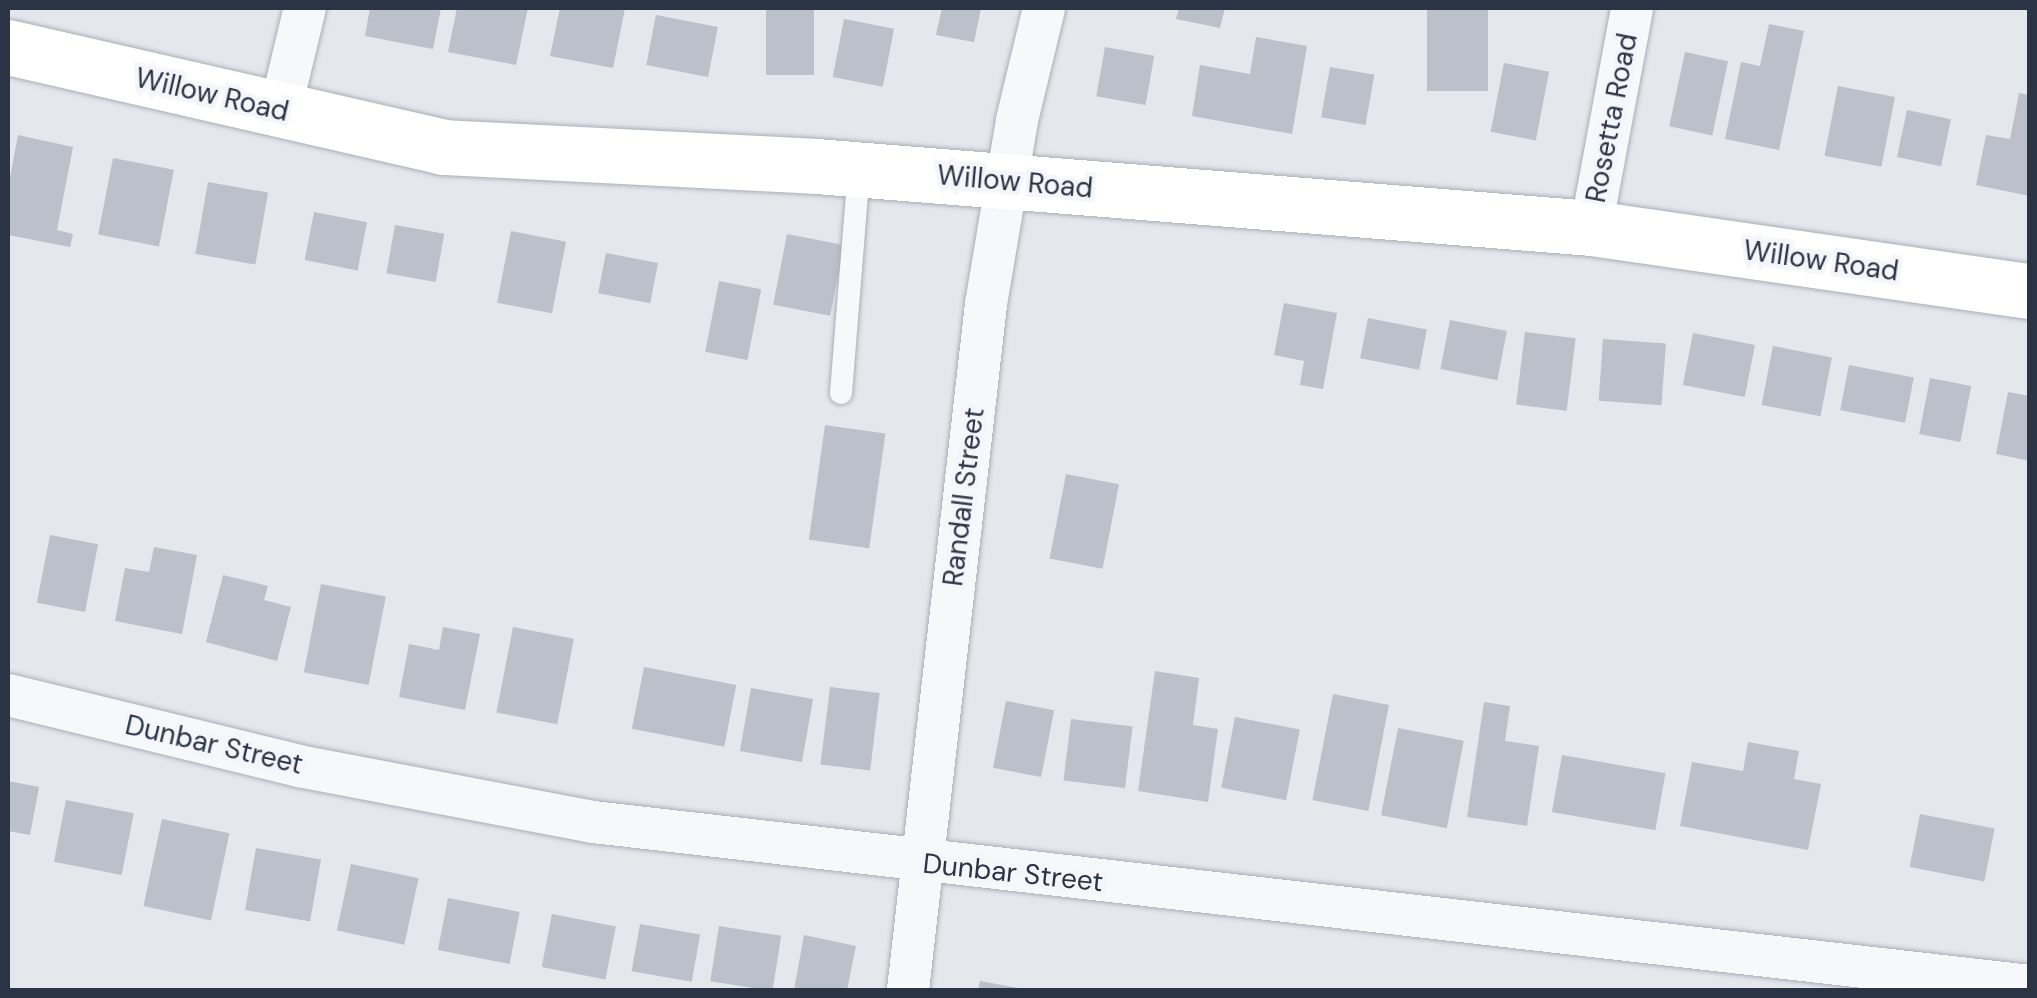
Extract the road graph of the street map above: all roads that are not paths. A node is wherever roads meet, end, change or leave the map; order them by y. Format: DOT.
graph roads {
  1 [pos="305,8"];
  2 [pos="1044,8"];
  3 [pos="1632,8"];
  4 [pos="8,46"];
  5 [pos="280,111"];
  6 [pos="859,170"];
  7 [pos="1006,182"];
  8 [pos="1591,228"];
  9 [pos="2030,291"];
  10 [pos="841,393"];
  11 [pos="8,695"];
  12 [pos="922,862"];
  13 [pos="2030,986"];
  14 [pos="908,990"];
  1 -- 5 [label="street"];
  2 -- 7 [label="street, Randall Street"];
  3 -- 8 [label="street, Rosetta Road"];
  4 -- 5 [label="street, Willow Road"];
  5 -- 6 [label="street, Willow Road"];
  6 -- 7 [label="street, Willow Road"];
  6 -- 10 [label="lane"];
  7 -- 8 [label="street, Willow Road"];
  7 -- 12 [label="street, Randall Street"];
  8 -- 9 [label="street, Willow Road"];
  11 -- 12 [label="street, Dunbar Street"];
  12 -- 13 [label="street, Dunbar Street"];
  12 -- 14 [label="street, Randall Street"];
}
